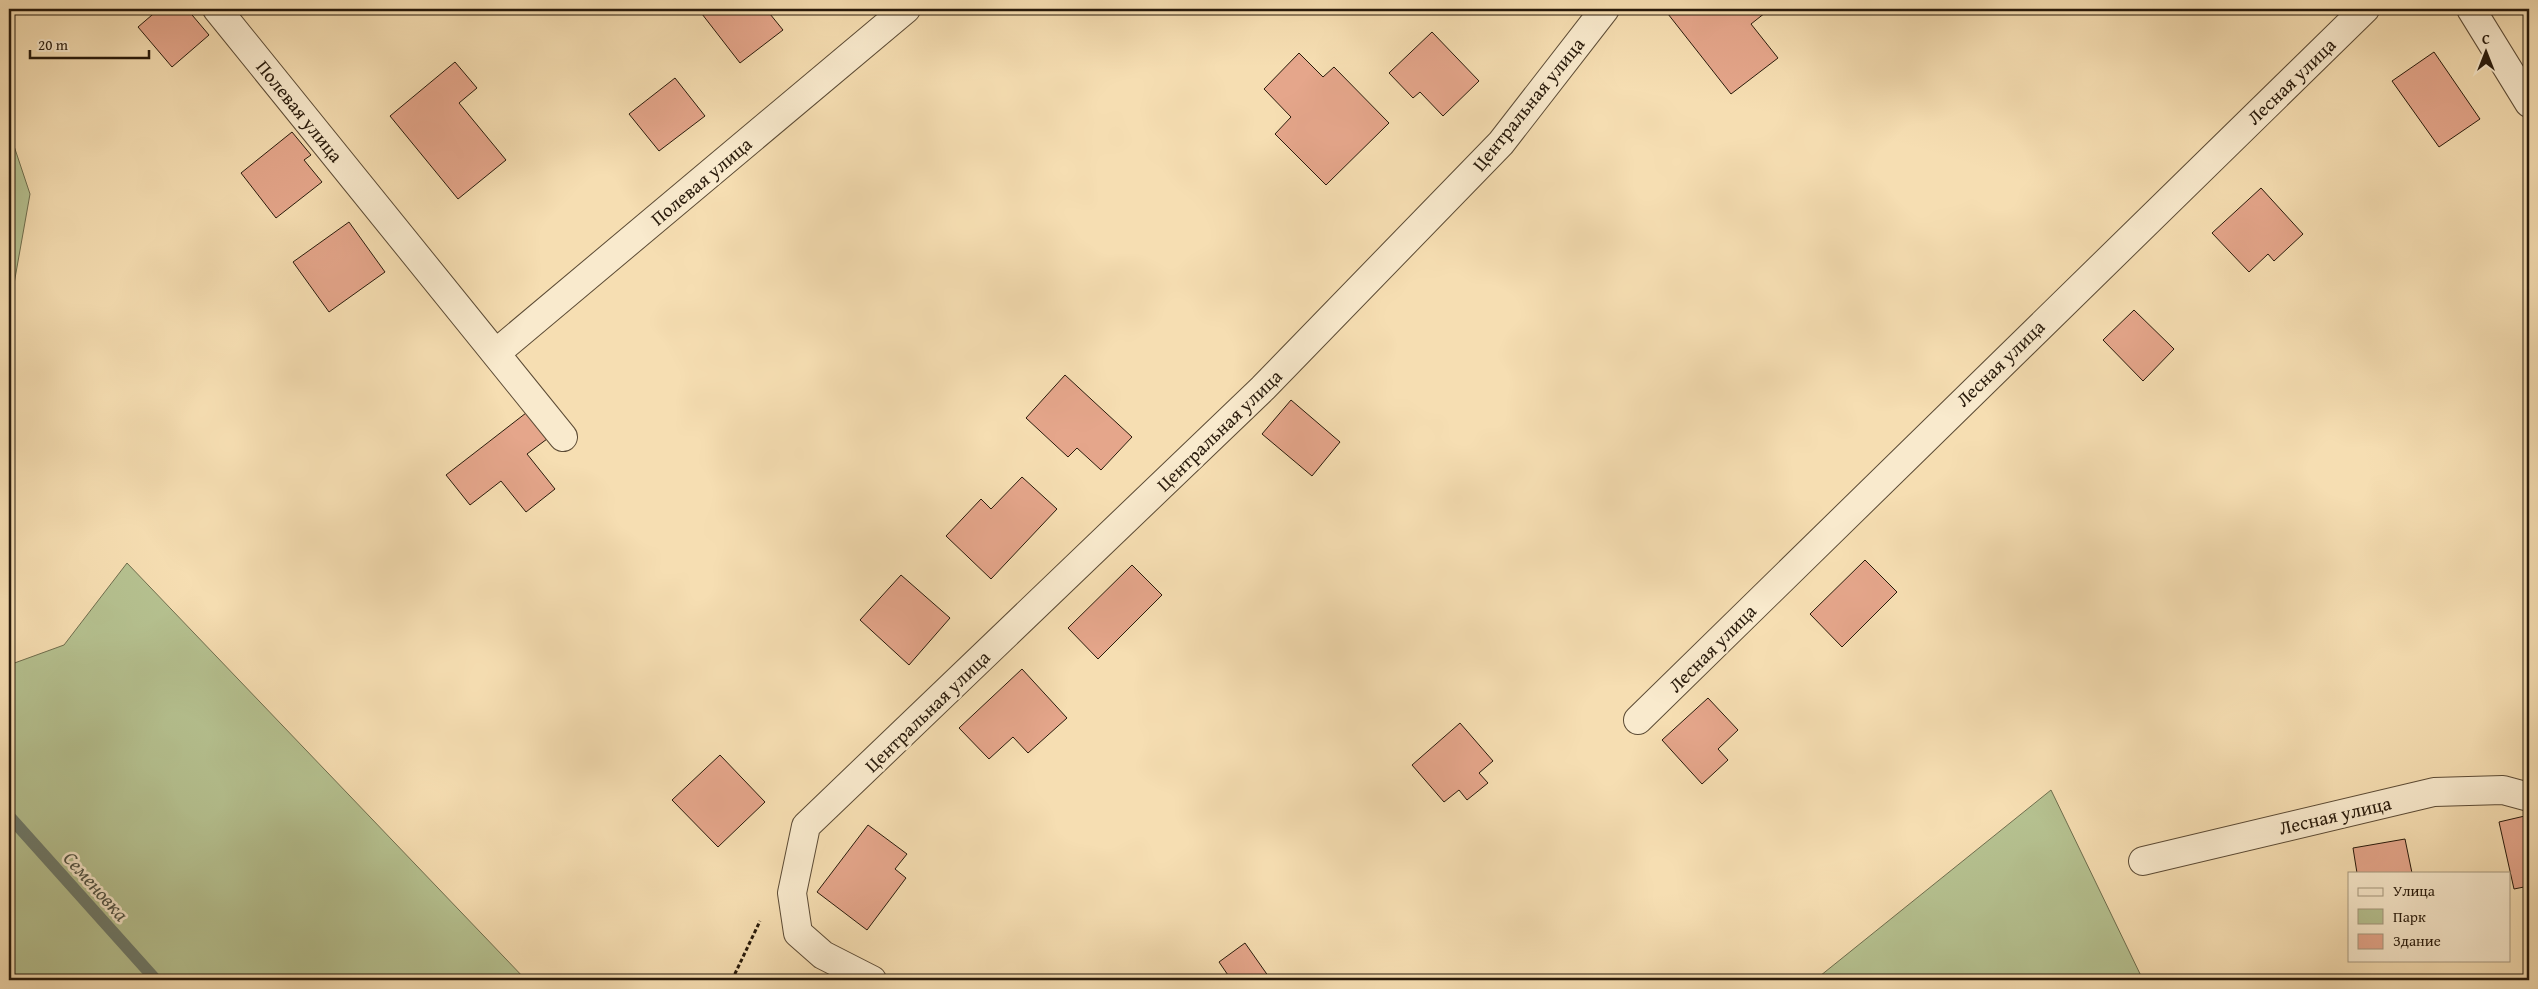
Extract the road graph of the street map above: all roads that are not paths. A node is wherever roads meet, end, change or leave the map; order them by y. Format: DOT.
graph roads {
  1 [pos="217,9"];
  2 [pos="906,9"];
  3 [pos="1605,9"];
  4 [pos="2365,9"];
  5 [pos="2471,9"];
  6 [pos="2529,103"];
  7 [pos="496,353"];
  8 [pos="563,437"];
  9 [pos="1638,720"];
  10 [pos="2529,797"];
  11 [pos="2143,861"];
  12 [pos="872,980"];
  1 -- 7 [label="street, Полевая улица"];
  2 -- 7 [label="street, Полевая улица"];
  3 -- 12 [label="street, Центральная улица"];
  4 -- 9 [label="street, Лесная улица"];
  5 -- 6 [label="street"];
  7 -- 8 [label="street, Полевая улица"];
  10 -- 11 [label="street, Лесная улица"];
}
